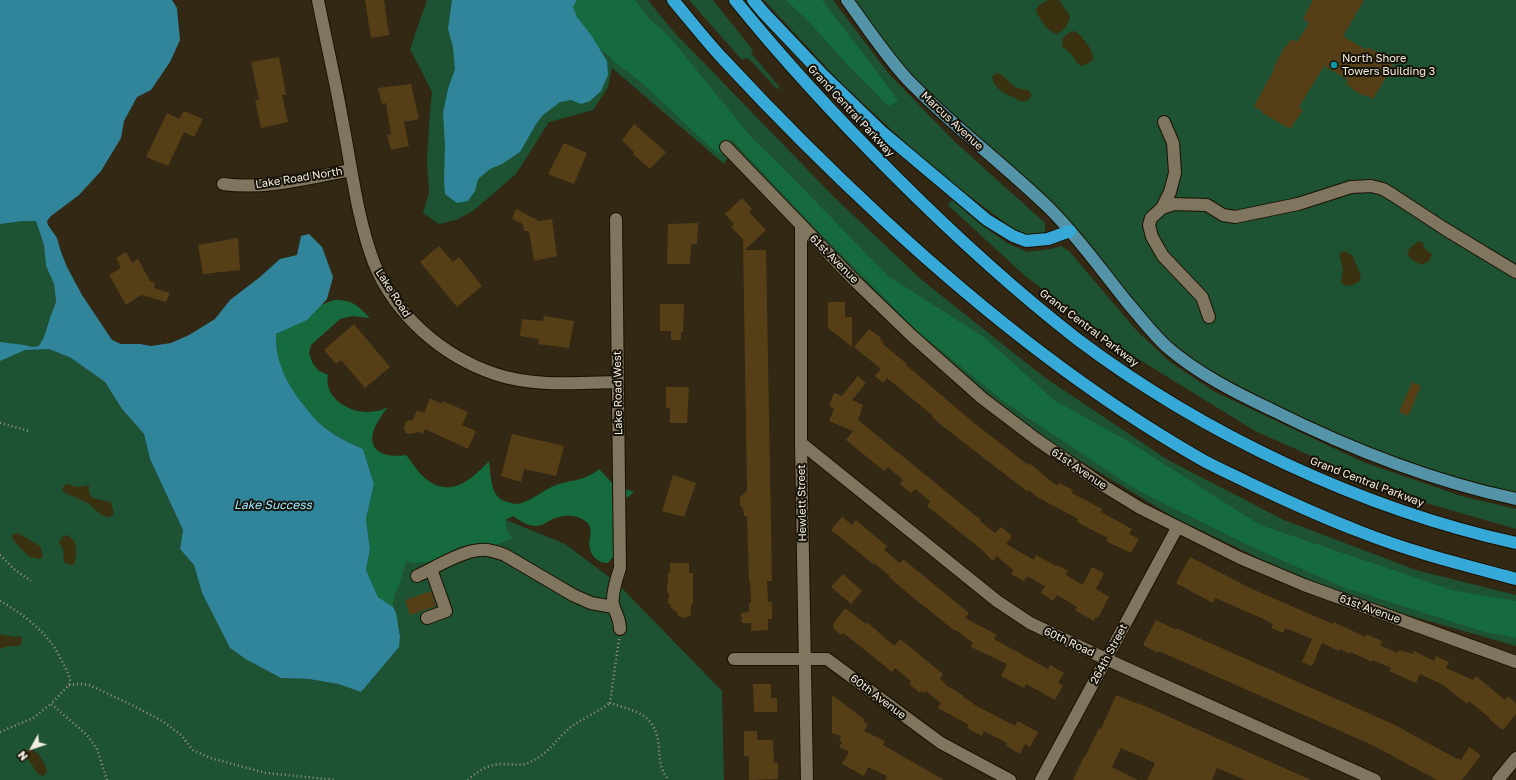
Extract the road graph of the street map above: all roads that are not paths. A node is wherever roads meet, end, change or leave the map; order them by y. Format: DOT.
graph roads {
  1 [pos="318,0"];
  2 [pos="673,0"];
  3 [pos="735,0"];
  4 [pos="753,0"];
  5 [pos="847,0"];
  6 [pos="1164,122"];
  7 [pos="726,147"];
  8 [pos="351,170"];
  9 [pos="223,184"];
  10 [pos="1162,208"];
  11 [pos="616,219"];
  12 [pos="801,225"];
  13 [pos="1070,231"];
  14 [pos="1516,272"];
  15 [pos="1208,317"];
  16 [pos="618,382"];
  17 [pos="801,443"];
  18 [pos="1516,499"];
  19 [pos="1177,528"];
  20 [pos="1516,543"];
  21 [pos="431,569"];
  22 [pos="417,576"];
  23 [pos="1516,579"];
  24 [pos="613,607"];
  25 [pos="427,618"];
  26 [pos="620,629"];
  27 [pos="734,659"];
  28 [pos="805,659"];
  29 [pos="1106,659"];
  30 [pos="1516,662"];
  31 [pos="1516,758"];
  32 [pos="807,780"];
  33 [pos="1010,780"];
  34 [pos="1041,780"];
  35 [pos="1375,780"];
  36 [pos="1498,780"];
  1 -- 8 [label="street, Lake Road"];
  2 -- 23 [label="highway"];
  3 -- 20 [label="highway, Grand Central Parkway"];
  4 -- 13 [label="highway"];
  5 -- 13 [label="main road, Marcus Avenue"];
  6 -- 10 [label="street"];
  7 -- 12 [label="street, 61st Avenue"];
  8 -- 9 [label="street, Lake Road North"];
  8 -- 16 [label="street, Lake Road"];
  10 -- 14 [label="street"];
  10 -- 15 [label="street"];
  11 -- 16 [label="street, Lake Road West"];
  12 -- 17 [label="street, Hewlett Street"];
  12 -- 19 [label="street, 61st Avenue"];
  13 -- 18 [label="main road, Marcus Avenue"];
  16 -- 24 [label="street, Lake Road West"];
  17 -- 28 [label="street, Hewlett Street"];
  17 -- 29 [label="street, 60th Road"];
  19 -- 29 [label="street, 264th Street"];
  19 -- 30 [label="street, 61st Avenue"];
  21 -- 22 [label="street"];
  21 -- 24 [label="street"];
  21 -- 25 [label="street"];
  24 -- 26 [label="street"];
  27 -- 28 [label="street, 60th Avenue"];
  28 -- 32 [label="street, Hewlett Street"];
  28 -- 33 [label="street, 60th Avenue"];
  29 -- 34 [label="street, 264th Street"];
  29 -- 35 [label="street, 60th Road"];
  31 -- 36 [label="street"];
}
